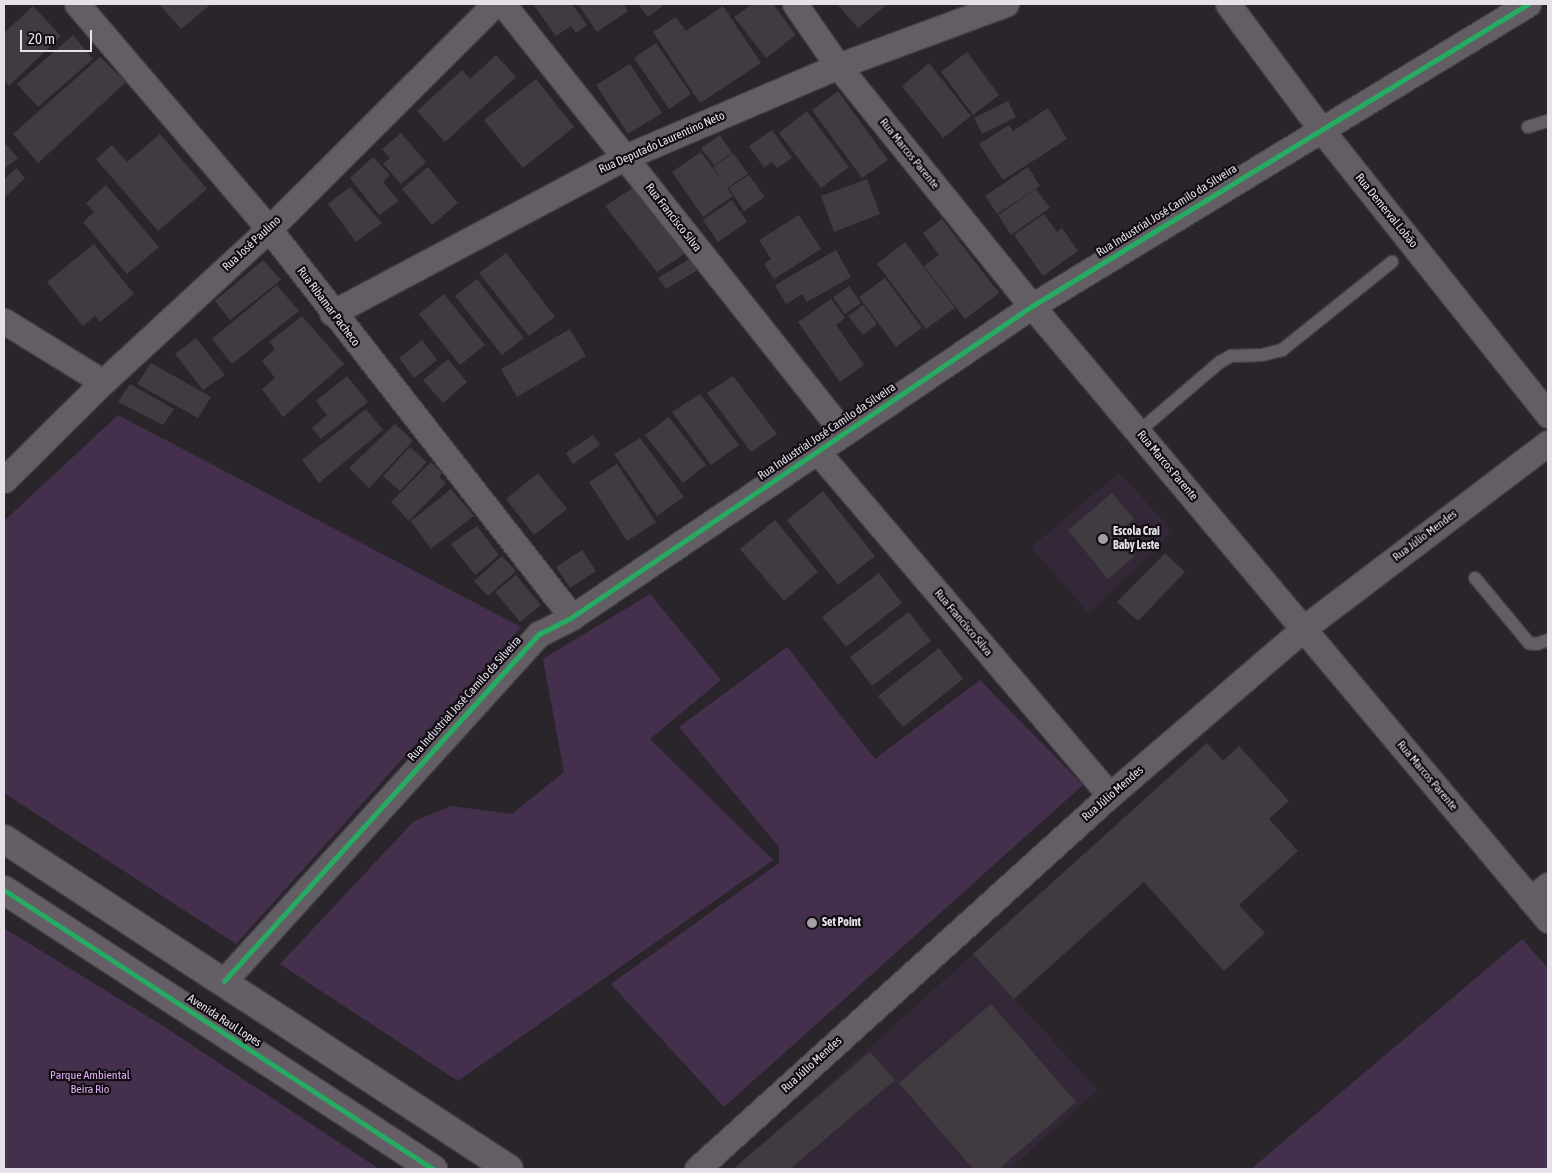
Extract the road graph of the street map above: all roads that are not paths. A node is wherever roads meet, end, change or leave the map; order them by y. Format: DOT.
graph roads {
  1 [pos="77,4"];
  2 [pos="495,4"];
  3 [pos="503,4"];
  4 [pos="796,4"];
  5 [pos="1006,4"];
  6 [pos="1228,4"];
  7 [pos="1528,4"];
  8 [pos="838,66"];
  9 [pos="1548,121"];
  10 [pos="1528,127"];
  11 [pos="1320,128"];
  12 [pos="625,157"];
  13 [pos="269,229"];
  14 [pos="1392,262"];
  15 [pos="1032,306"];
  16 [pos="332,314"];
  17 [pos="4,321"];
  18 [pos="103,382"];
  19 [pos="1548,415"];
  20 [pos="843,432"];
  21 [pos="1138,432"];
  22 [pos="1548,443"];
  23 [pos="816,451"];
  24 [pos="4,480"];
  25 [pos="1475,578"];
  26 [pos="572,617"];
  27 [pos="1304,628"];
  28 [pos="1548,640"];
  29 [pos="1110,795"];
  30 [pos="4,839"];
  31 [pos="4,890"];
  32 [pos="1539,892"];
  33 [pos="1548,920"];
  34 [pos="224,982"];
  35 [pos="433,1169"];
  36 [pos="509,1169"];
  37 [pos="698,1169"];
  1 -- 13 [label="street, Rua Ribamar Pacheco"];
  2 -- 13 [label="street, Rua José Paulino"];
  3 -- 12 [label="street, Rua Francisco Silva"];
  4 -- 8 [label="street, Rua Marcos Parente"];
  5 -- 8 [label="street, Rua Deputado Laurentino Neto"];
  6 -- 11 [label="street, Rua Demerval Lobão"];
  7 -- 11 [label="street, Rua Industrial José Camilo da Silveira"];
  8 -- 12 [label="street, Rua Deputado Laurentino Neto"];
  8 -- 15 [label="street, Rua Marcos Parente"];
  9 -- 10 [label="lane"];
  11 -- 15 [label="street, Rua Industrial José Camilo da Silveira"];
  11 -- 19 [label="street, Rua Demerval Lobão"];
  12 -- 16 [label="street, Rua Deputado Laurentino Neto"];
  12 -- 20 [label="street, Rua Francisco Silva"];
  13 -- 16 [label="street, Rua Ribamar Pacheco"];
  13 -- 18 [label="street, Rua José Paulino"];
  14 -- 21 [label="lane"];
  15 -- 20 [label="street, Rua Industrial José Camilo da Silveira"];
  15 -- 21 [label="street, Rua Marcos Parente"];
  16 -- 26 [label="street, Rua Ribamar Pacheco"];
  17 -- 18 [label="street"];
  18 -- 24 [label="street, Rua José Paulino"];
  20 -- 23 [label="street, Rua Industrial José Camilo da Silveira"];
  21 -- 27 [label="street, Rua Marcos Parente"];
  22 -- 27 [label="street, Rua Júlio Mendes"];
  23 -- 26 [label="street, Rua Industrial José Camilo da Silveira"];
  23 -- 29 [label="street, Rua Francisco Silva"];
  25 -- 28 [label="lane"];
  26 -- 34 [label="street, Rua Industrial José Camilo da Silveira"];
  27 -- 29 [label="street, Rua Júlio Mendes"];
  27 -- 32 [label="street, Rua Marcos Parente"];
  29 -- 37 [label="street, Rua Júlio Mendes"];
  30 -- 34 [label="main road"];
  31 -- 35 [label="main road, Avenida Raul Lopes"];
  32 -- 33 [label="street, Rua Marcos Parente"];
  34 -- 36 [label="main road"];
}
